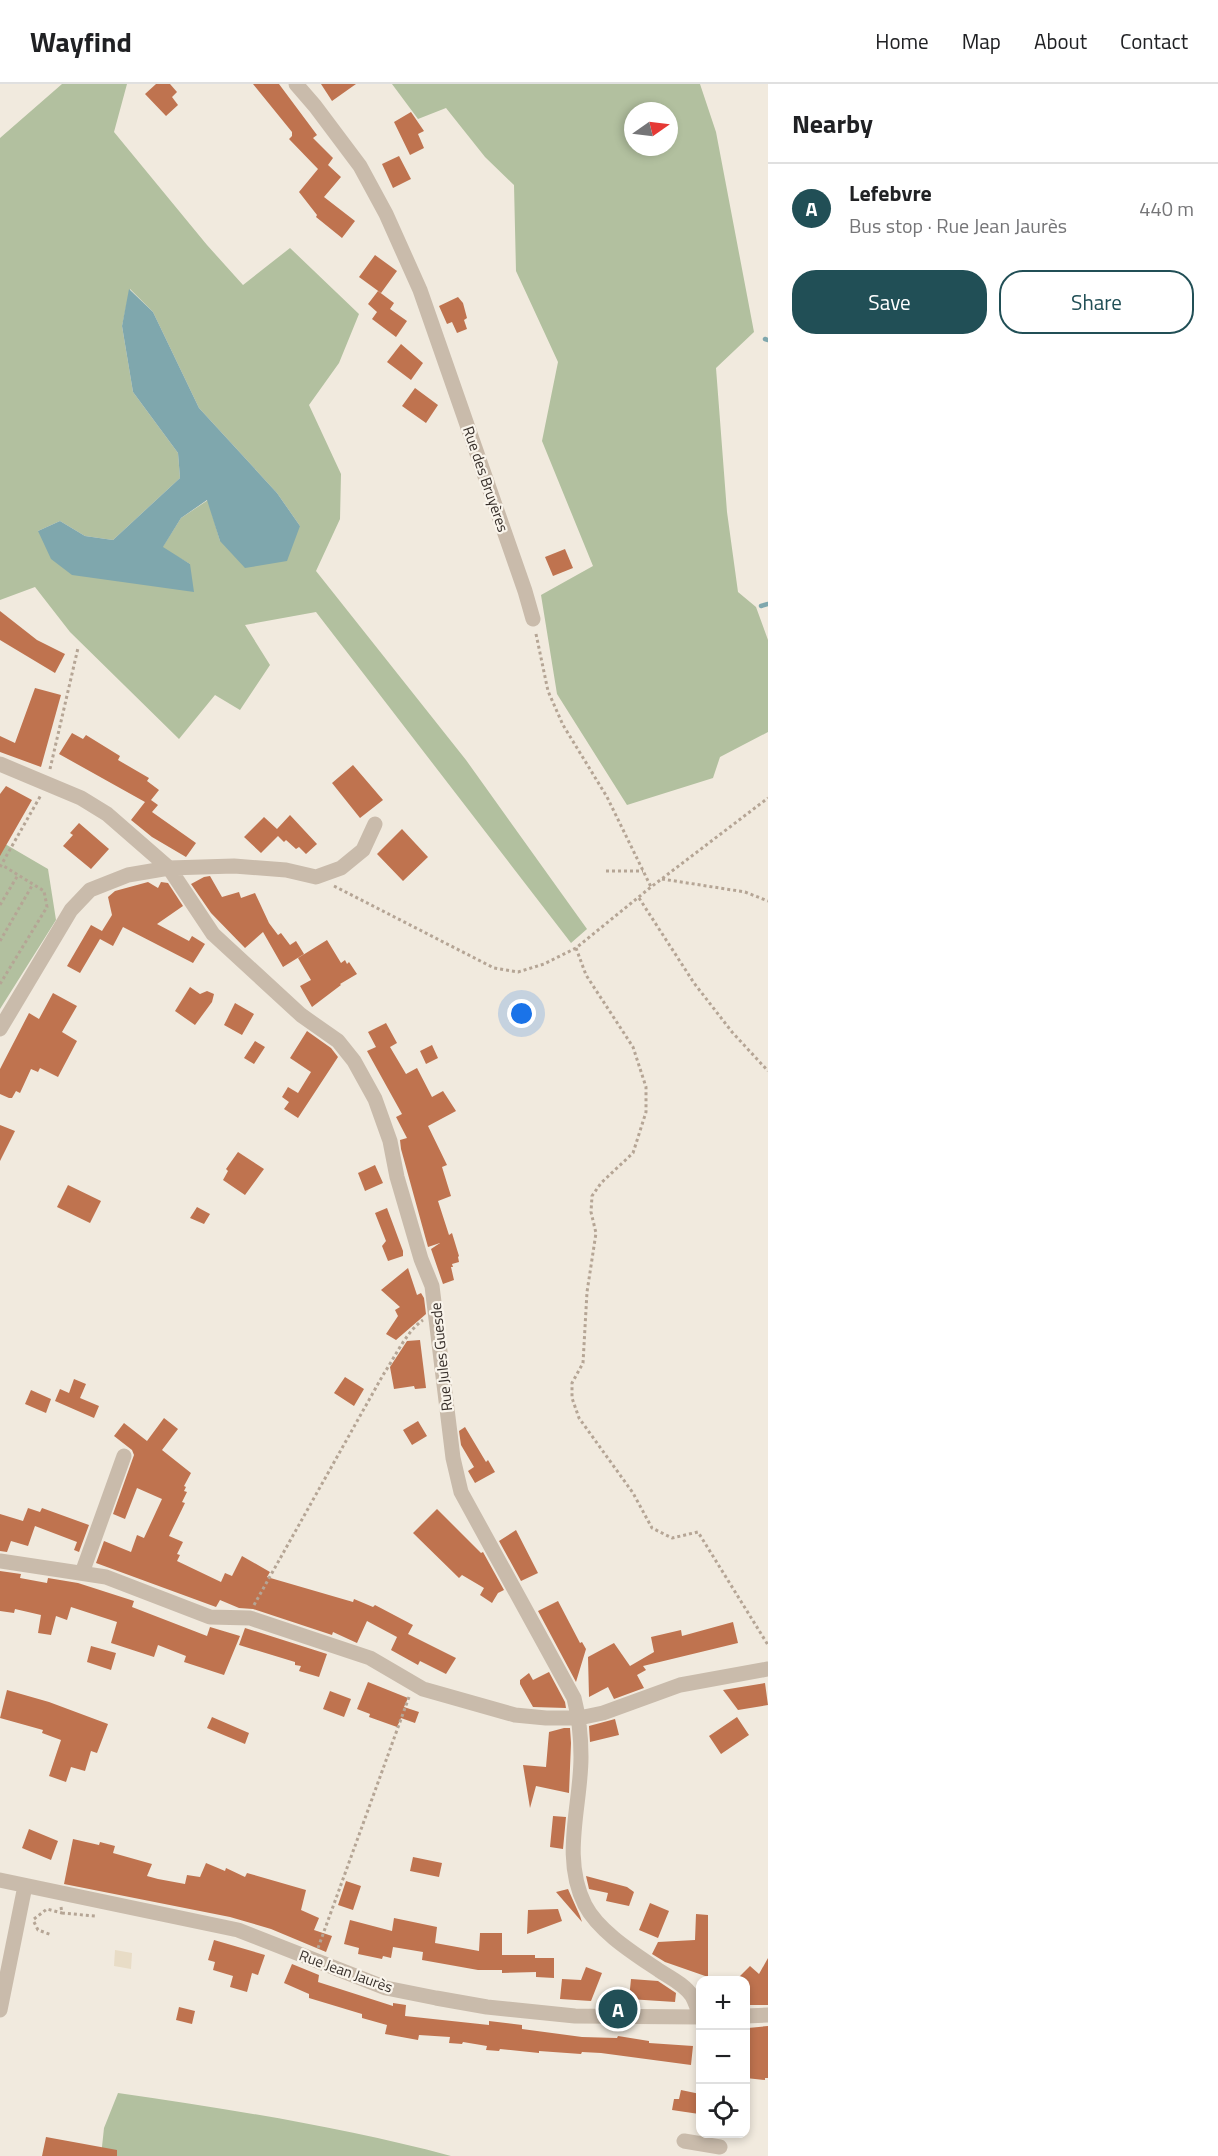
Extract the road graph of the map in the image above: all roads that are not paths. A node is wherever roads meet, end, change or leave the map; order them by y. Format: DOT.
graph roads {
  1 [pos="296,84"];
  2 [pos="533,619"];
  3 [pos="0,764"];
  4 [pos="375,824"];
  5 [pos="169,868"];
  6 [pos="0,1029"];
  7 [pos="124,1456"];
  8 [pos="0,1561"];
  9 [pos="82,1573"];
  10 [pos="768,1669"];
  11 [pos="579,1718"];
  12 [pos="0,1880"];
  13 [pos="26,1886"];
  14 [pos="696,2007"];
  15 [pos="0,2010"];
  16 [pos="768,2015"];
  17 [pos="750,2016"];
  18 [pos="696,2017"];
  19 [pos="684,2141"];
  20 [pos="720,2145"];
  1 -- 2 [label="street, Rue des Bruyères"];
  3 -- 5 [label="street, Rue Jules Guesde"];
  4 -- 5 [label="street"];
  5 -- 6 [label="street"];
  5 -- 11 [label="street, Rue Jules Guesde"];
  7 -- 9 [label="street"];
  8 -- 9 [label="street"];
  9 -- 11 [label="street"];
  10 -- 11 [label="street"];
  11 -- 14 [label="street, Rue Jules Guesde"];
  12 -- 13 [label="street, Rue Jean Jaurès"];
  13 -- 15 [label="street"];
  13 -- 18 [label="street, Rue Jean Jaurès"];
  16 -- 17 [label="street"];
  19 -- 20 [label="street"];
}
